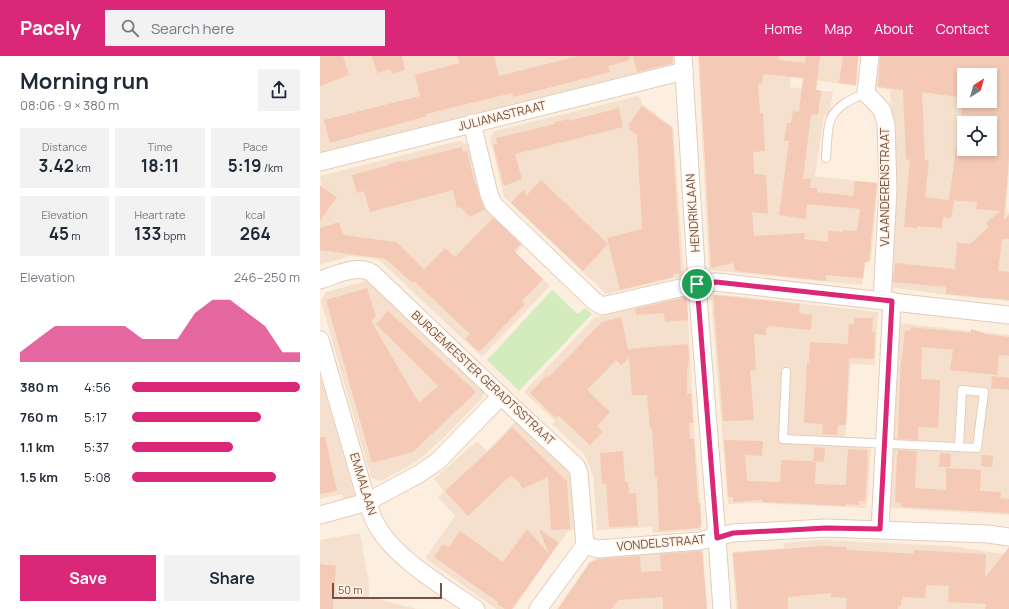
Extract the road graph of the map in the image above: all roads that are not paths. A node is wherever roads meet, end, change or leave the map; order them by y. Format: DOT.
graph roads {
  1 [pos="870,56"];
  2 [pos="683,64"];
  3 [pos="866,93"];
  4 [pos="472,123"];
  5 [pos="826,158"];
  6 [pos="320,162"];
  7 [pos="320,280"];
  8 [pos="697,284"];
  9 [pos="887,301"];
  10 [pos="1009,314"];
  11 [pos="320,340"];
  12 [pos="786,372"];
  13 [pos="501,396"];
  14 [pos="884,444"];
  15 [pos="959,447"];
  16 [pos="367,502"];
  17 [pos="320,515"];
  18 [pos="880,529"];
  19 [pos="1009,537"];
  20 [pos="717,538"];
  21 [pos="585,544"];
  22 [pos="476,609"];
  23 [pos="538,609"];
  24 [pos="722,609"];
  1 -- 3 [label="street"];
  2 -- 4 [label="street, JULIANASTRAAT"];
  2 -- 8 [label="street, HENDRIKLAAN"];
  3 -- 5 [label="lane"];
  3 -- 9 [label="street, VLAANDERENSTRAAT"];
  4 -- 6 [label="street, JULIANASTRAAT"];
  4 -- 8 [label="street"];
  7 -- 13 [label="street, BURGEMEESTER GERADTSSTRAAT"];
  8 -- 9 [label="street"];
  8 -- 20 [label="street, HENDRIKLAAN"];
  9 -- 10 [label="street"];
  9 -- 14 [label="street, VLAANDERENSTRAAT"];
  11 -- 16 [label="street, EMMALAAN"];
  12 -- 14 [label="lane"];
  13 -- 16 [label="street"];
  13 -- 21 [label="street, BURGEMEESTER GERADTSSTRAAT"];
  14 -- 15 [label="lane"];
  14 -- 18 [label="street, VLAANDERENSTRAAT"];
  15 -- 15 [label="lane"];
  16 -- 17 [label="street"];
  16 -- 22 [label="street, EMMALAAN"];
  18 -- 19 [label="street, VONDELSTRAAT"];
  18 -- 20 [label="street, VONDELSTRAAT"];
  20 -- 21 [label="street, VONDELSTRAAT"];
  20 -- 24 [label="street, HENDRIKLAAN"];
  21 -- 23 [label="street"];
}
